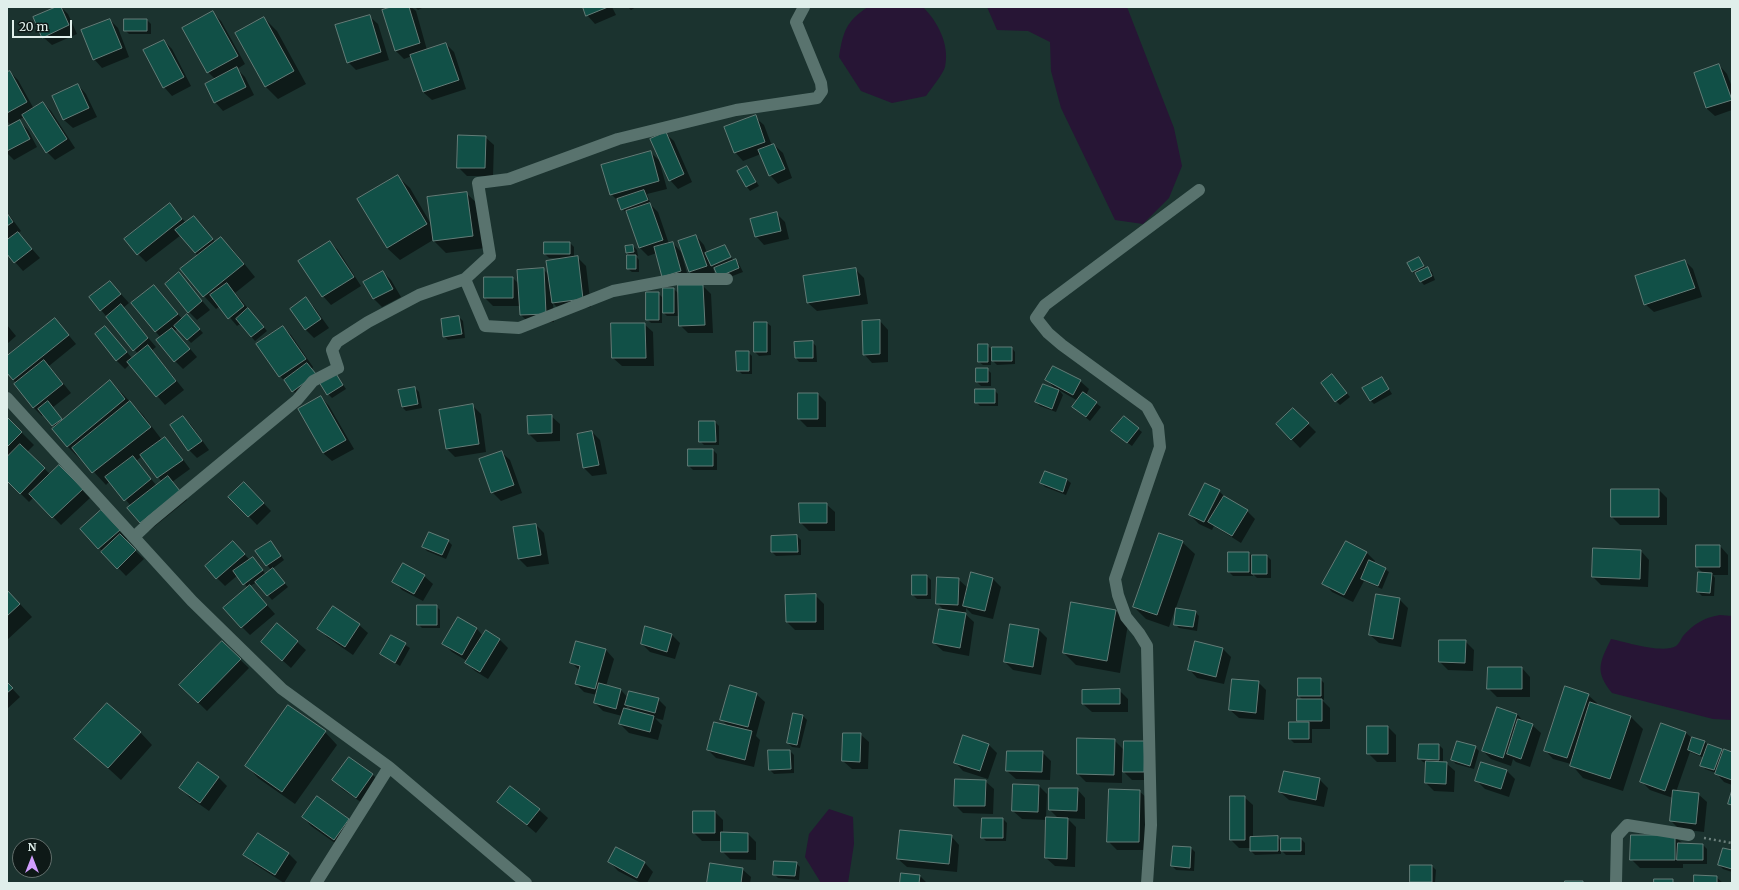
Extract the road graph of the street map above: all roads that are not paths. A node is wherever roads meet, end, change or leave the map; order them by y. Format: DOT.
graph roads {
  1 [pos="804,7"];
  2 [pos="1199,190"];
  3 [pos="465,278"];
  4 [pos="727,278"];
  5 [pos="7,398"];
  6 [pos="134,537"];
  7 [pos="389,767"];
  8 [pos="1689,835"];
  9 [pos="316,883"];
  10 [pos="526,883"];
  11 [pos="1147,883"];
  12 [pos="1616,883"];
  1 -- 3 [label="street"];
  2 -- 11 [label="street"];
  3 -- 4 [label="street"];
  3 -- 6 [label="street"];
  5 -- 6 [label="street"];
  6 -- 7 [label="street"];
  7 -- 9 [label="street"];
  7 -- 10 [label="street"];
  8 -- 12 [label="street"];
}
